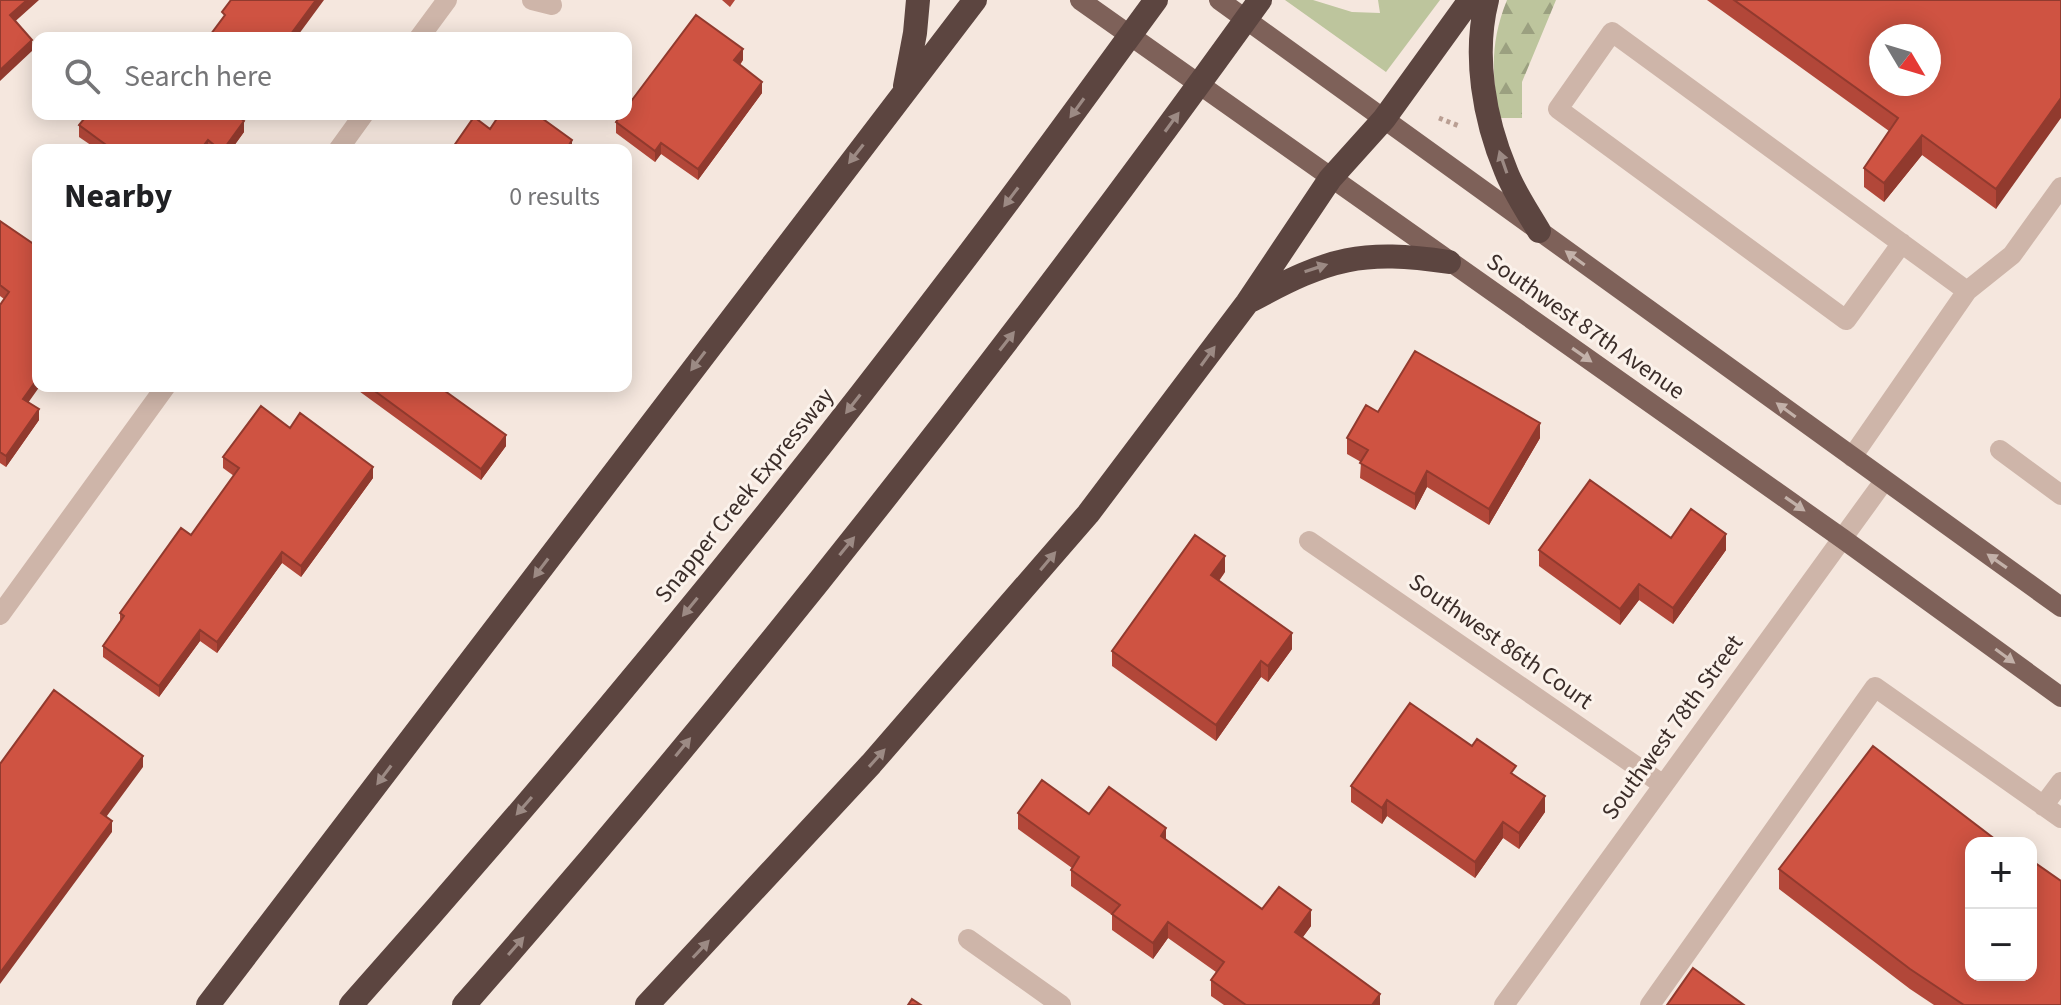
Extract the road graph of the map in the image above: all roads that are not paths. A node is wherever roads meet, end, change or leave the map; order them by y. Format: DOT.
graph roads {
  1 [pos="447,0"];
  2 [pos="918,0"];
  3 [pos="975,0"];
  4 [pos="1080,0"];
  5 [pos="1156,0"];
  6 [pos="1219,0"];
  7 [pos="1260,0"];
  8 [pos="1470,0"];
  9 [pos="1487,0"];
  10 [pos="423,32"];
  11 [pos="904,93"];
  12 [pos="1384,119"];
  13 [pos="360,120"];
  14 [pos="342,144"];
  15 [pos="1330,179"];
  16 [pos="2061,187"];
  17 [pos="1539,231"];
  18 [pos="1902,243"];
  19 [pos="1449,262"];
  20 [pos="1967,291"];
  21 [pos="1247,303"];
  22 [pos="162,392"];
  23 [pos="2000,450"];
  24 [pos="1852,457"];
  25 [pos="1884,481"];
  26 [pos="2061,495"];
  27 [pos="1843,539"];
  28 [pos="1309,541"];
  29 [pos="2061,607"];
  30 [pos="0,615"];
  31 [pos="2061,697"];
  32 [pos="2061,782"];
  33 [pos="1662,784"];
  34 [pos="2043,806"];
  35 [pos="2061,818"];
  36 [pos="968,939"];
  37 [pos="208,1005"];
  38 [pos="351,1005"];
  39 [pos="464,1005"];
  40 [pos="647,1005"];
  41 [pos="1061,1005"];
  42 [pos="1504,1005"];
  43 [pos="1650,1005"];
  1 -- 10 [label="street"];
  2 -- 11 [label="highway"];
  3 -- 11 [label="highway"];
  4 -- 15 [label="main road, Southwest 87th Avenue"];
  5 -- 38 [label="highway, Snapper Creek Expressway, one-way"];
  6 -- 12 [label="main road, Southwest 87th Avenue"];
  39 -- 7 [label="highway, one-way"];
  8 -- 12 [label="highway"];
  17 -- 9 [label="highway, one-way"];
  11 -- 37 [label="highway, one-way"];
  12 -- 15 [label="highway"];
  12 -- 17 [label="main road, Southwest 87th Avenue"];
  13 -- 14 [label="street"];
  15 -- 19 [label="main road, Southwest 87th Avenue"];
  15 -- 21 [label="highway"];
  16 -- 20 [label="street"];
  24 -- 17 [label="main road, Southwest 87th Avenue, one-way"];
  18 -- 18 [label="street"];
  18 -- 20 [label="street"];
  21 -- 19 [label="highway, one-way"];
  19 -- 27 [label="main road, Southwest 87th Avenue, one-way"];
  20 -- 24 [label="street"];
  40 -- 21 [label="highway, one-way"];
  22 -- 30 [label="street"];
  23 -- 26 [label="street"];
  24 -- 25 [label="main road, Southwest 87th Avenue"];
  25 -- 27 [label="street, Southwest 78th Street"];
  29 -- 25 [label="main road, Southwest 87th Avenue, one-way"];
  27 -- 31 [label="main road, Southwest 87th Avenue, one-way"];
  27 -- 33 [label="street, Southwest 78th Street"];
  28 -- 33 [label="street, Southwest 86th Court"];
  32 -- 34 [label="street"];
  33 -- 42 [label="street, Southwest 78th Street"];
  34 -- 35 [label="street"];
  34 -- 43 [label="street"];
  36 -- 41 [label="street"];
}
